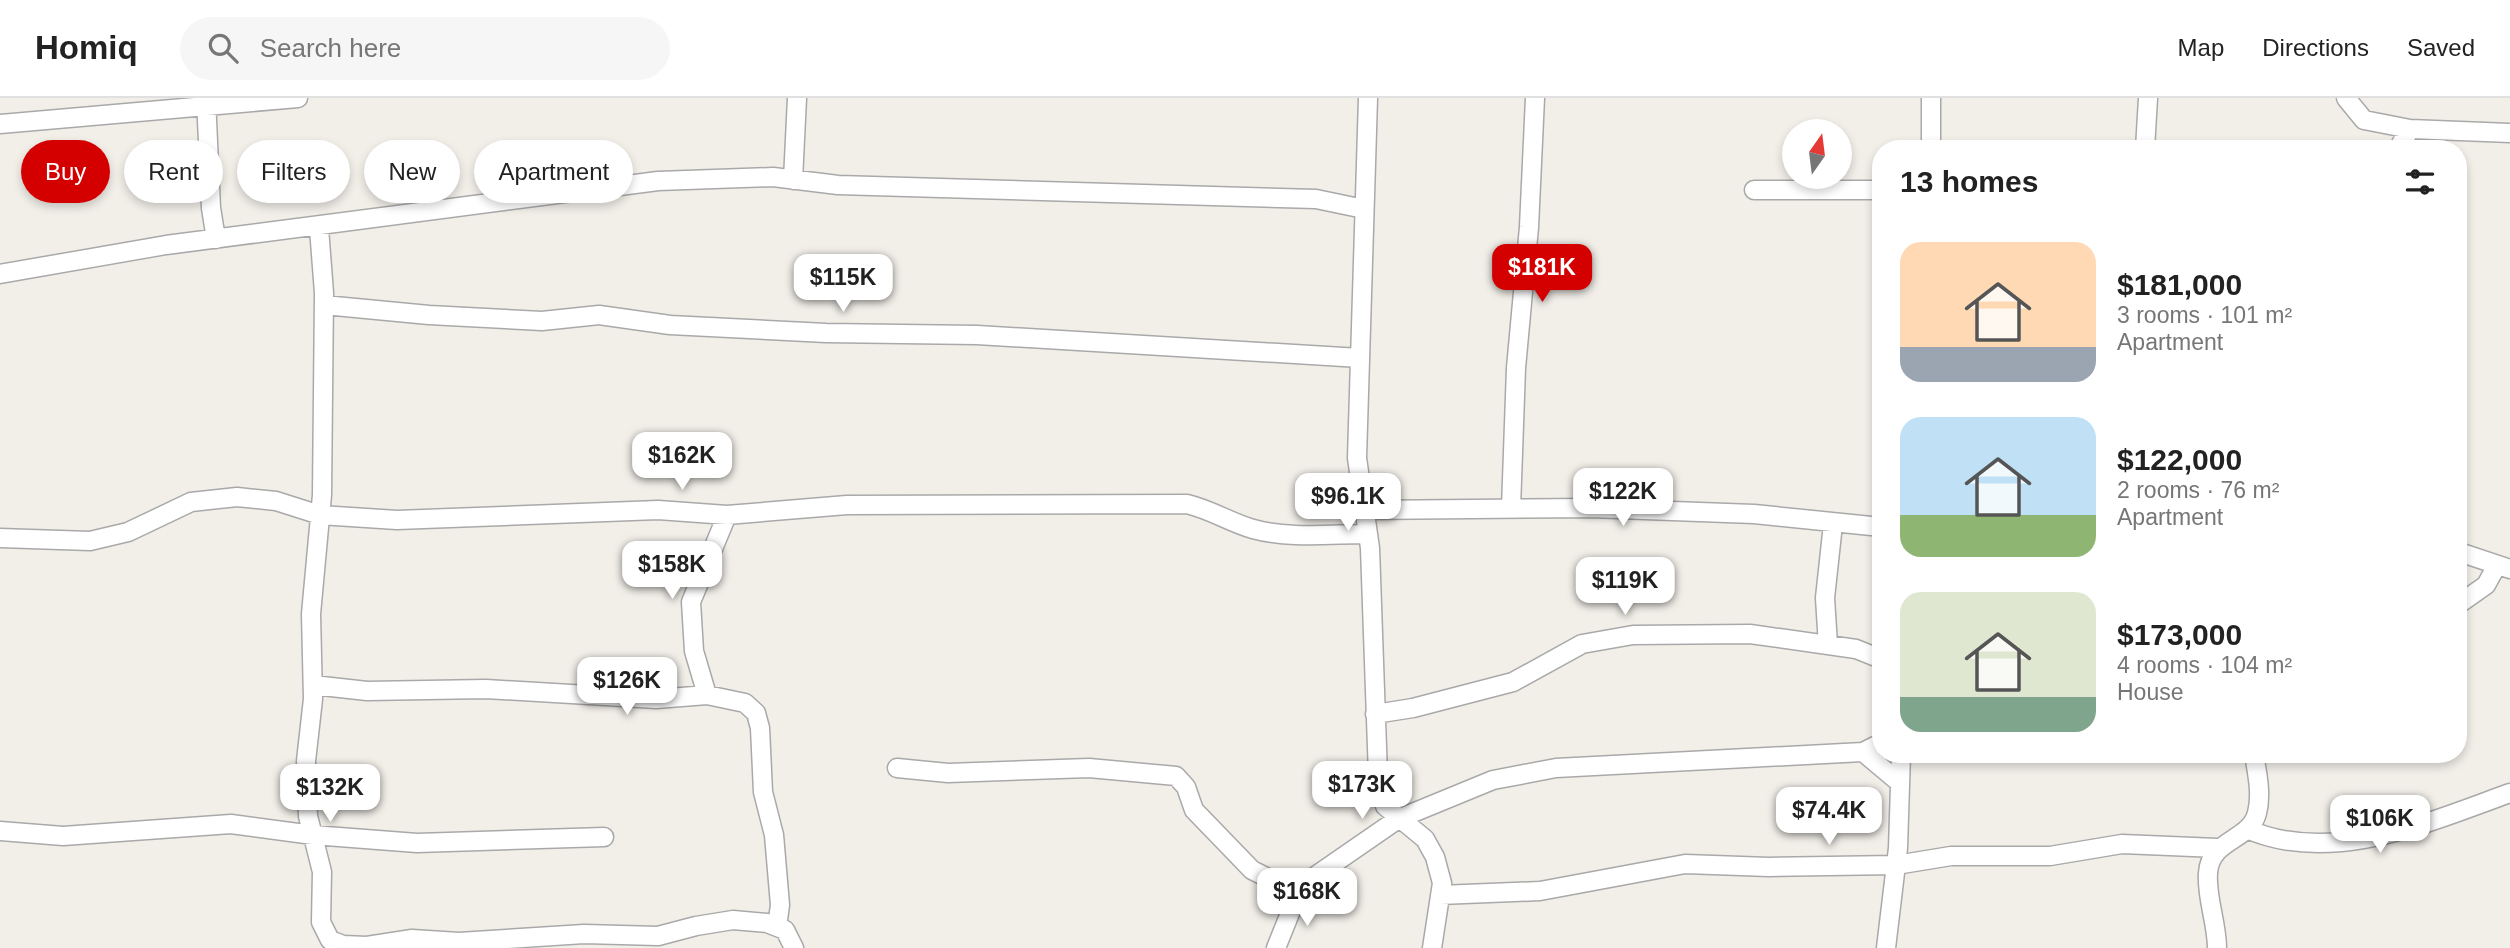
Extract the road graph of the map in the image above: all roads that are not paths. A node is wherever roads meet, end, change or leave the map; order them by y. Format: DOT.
graph roads {
  1 [pos="298,98"];
  2 [pos="797,98"];
  3 [pos="1368,98"];
  4 [pos="1535,98"];
  5 [pos="1931,98"];
  6 [pos="2148,98"];
  7 [pos="2346,98"];
  8 [pos="206,102"];
  9 [pos="0,124"];
  10 [pos="2410,130"];
  11 [pos="2510,133"];
  12 [pos="1931,140"];
  13 [pos="2146,140"];
  14 [pos="2404,140"];
  15 [pos="793,180"];
  16 [pos="1754,190"];
  17 [pos="1872,190"];
  18 [pos="1364,209"];
  19 [pos="319,228"];
  20 [pos="216,239"];
  21 [pos="0,274"];
  22 [pos="324,305"];
  23 [pos="1360,358"];
  24 [pos="1511,508"];
  25 [pos="1364,510"];
  26 [pos="320,515"];
  27 [pos="727,515"];
  28 [pos="1833,524"];
  29 [pos="1872,526"];
  30 [pos="1368,534"];
  31 [pos="0,538"];
  32 [pos="2467,555"];
  33 [pos="2503,568"];
  34 [pos="2467,598"];
  35 [pos="1828,645"];
  36 [pos="1872,655"];
  37 [pos="313,685"];
  38 [pos="707,695"];
  39 [pos="1375,714"];
  40 [pos="1872,748"];
  41 [pos="1863,752"];
  42 [pos="1872,760"];
  43 [pos="1876,763"];
  44 [pos="1901,763"];
  45 [pos="2256,763"];
  46 [pos="897,768"];
  47 [pos="1900,783"];
  48 [pos="2510,793"];
  49 [pos="1398,819"];
  50 [pos="2247,829"];
  51 [pos="0,831"];
  52 [pos="313,835"];
  53 [pos="604,837"];
  54 [pos="2217,848"];
  55 [pos="1896,865"];
  56 [pos="1301,886"];
  57 [pos="1440,895"];
  58 [pos="777,927"];
  59 [pos="327,944"];
  60 [pos="794,948"];
  61 [pos="1276,948"];
  62 [pos="1432,948"];
  63 [pos="1886,948"];
  64 [pos="2217,948"];
  1 -- 8 [label="street"];
  2 -- 15 [label="street"];
  3 -- 18 [label="street"];
  4 -- 24 [label="street"];
  5 -- 12 [label="street"];
  6 -- 13 [label="street"];
  7 -- 10 [label="street"];
  8 -- 9 [label="street"];
  8 -- 20 [label="street"];
  10 -- 11 [label="street"];
  10 -- 14 [label="street"];
  15 -- 18 [label="street"];
  15 -- 19 [label="street"];
  16 -- 17 [label="street"];
  18 -- 23 [label="street"];
  19 -- 20 [label="street"];
  19 -- 22 [label="street"];
  20 -- 21 [label="street"];
  22 -- 23 [label="street"];
  22 -- 26 [label="street"];
  23 -- 25 [label="street"];
  24 -- 25 [label="street"];
  24 -- 28 [label="street"];
  25 -- 30 [label="street"];
  26 -- 27 [label="street"];
  26 -- 31 [label="street"];
  26 -- 37 [label="street"];
  27 -- 30 [label="street"];
  27 -- 38 [label="street"];
  28 -- 29 [label="street"];
  28 -- 35 [label="street"];
  30 -- 39 [label="street"];
  32 -- 33 [label="street"];
  33 -- 34 [label="street"];
  35 -- 36 [label="street"];
  35 -- 39 [label="street"];
  37 -- 38 [label="street"];
  37 -- 52 [label="street"];
  38 -- 58 [label="street"];
  39 -- 49 [label="street"];
  40 -- 41 [label="street"];
  41 -- 42 [label="street"];
  41 -- 49 [label="street"];
  43 -- 47 [label="street"];
  44 -- 47 [label="street"];
  45 -- 50 [label="street"];
  46 -- 56 [label="street"];
  47 -- 55 [label="street"];
  48 -- 50 [label="street"];
  49 -- 56 [label="street"];
  49 -- 57 [label="street"];
  50 -- 54 [label="street"];
  51 -- 52 [label="street"];
  52 -- 53 [label="street"];
  52 -- 59 [label="street"];
  54 -- 55 [label="street"];
  54 -- 64 [label="street"];
  55 -- 57 [label="street"];
  55 -- 63 [label="street"];
  56 -- 61 [label="street"];
  57 -- 62 [label="street"];
  58 -- 59 [label="street"];
  58 -- 60 [label="street"];
}
